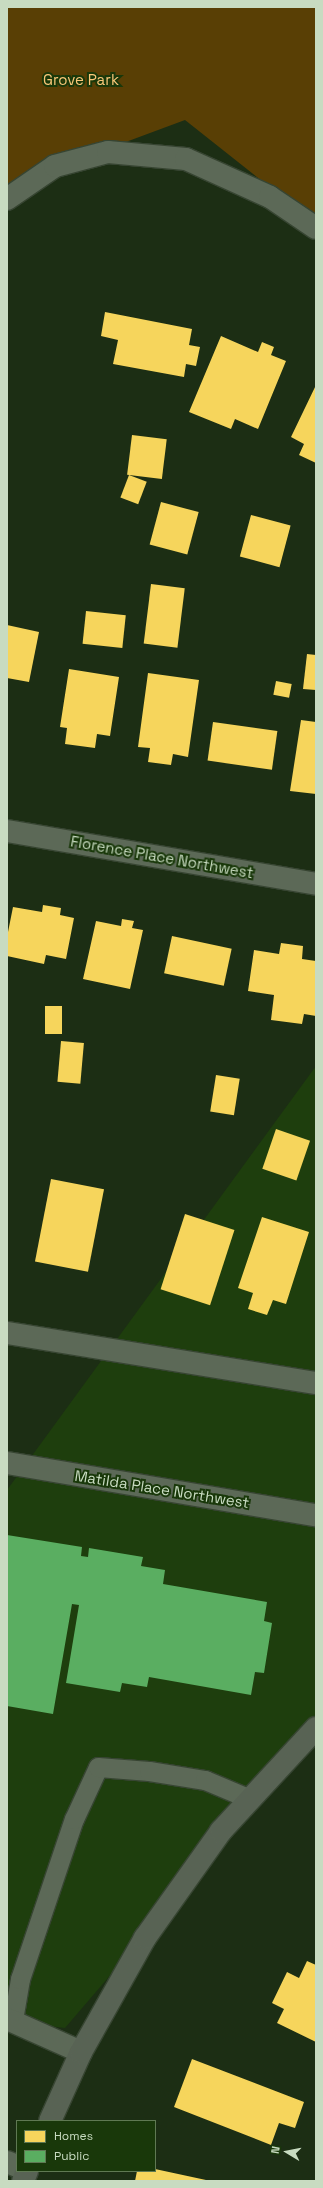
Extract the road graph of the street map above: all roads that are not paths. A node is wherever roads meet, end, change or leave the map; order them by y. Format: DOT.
graph roads {
  1 [pos="7,199"];
  2 [pos="316,228"];
  3 [pos="7,831"];
  4 [pos="316,884"];
  5 [pos="7,1333"];
  6 [pos="316,1383"];
  7 [pos="7,1463"];
  8 [pos="316,1515"];
  9 [pos="316,1728"];
  10 [pos="250,1799"];
  11 [pos="10,2020"];
  12 [pos="81,2052"];
  13 [pos="50,2120"];
  1 -- 2 [label="street"];
  3 -- 4 [label="street, Florence Place Northwest"];
  5 -- 6 [label="street"];
  7 -- 8 [label="street, Matilda Place Northwest"];
  9 -- 10 [label="main road"];
  10 -- 11 [label="lane"];
  10 -- 12 [label="main road"];
  11 -- 12 [label="street"];
  12 -- 13 [label="main road"];
}
